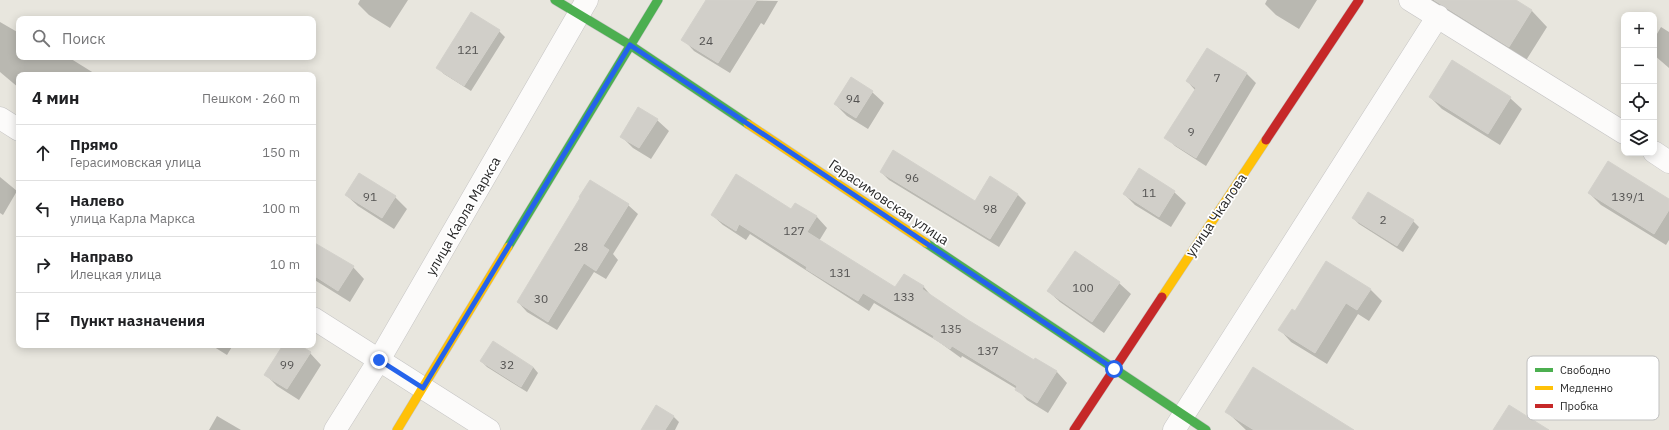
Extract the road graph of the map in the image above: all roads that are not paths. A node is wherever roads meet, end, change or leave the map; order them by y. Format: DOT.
graph roads {
  1 [pos="555,0"];
  2 [pos="658,0"];
  3 [pos="1359,0"];
  4 [pos="1410,0"];
  5 [pos="583,8"];
  6 [pos="1438,16"];
  7 [pos="630,45"];
  8 [pos="0,118"];
  9 [pos="16,128"];
  10 [pos="1621,131"];
  11 [pos="1657,154"];
  12 [pos="1669,162"];
  13 [pos="316,320"];
  14 [pos="379,360"];
  15 [pos="1114,369"];
  16 [pos="423,388"];
  17 [pos="1179,423"];
  18 [pos="335,430"];
  19 [pos="397,430"];
  20 [pos="489,430"];
  21 [pos="1074,430"];
  22 [pos="1206,430"];
  1 -- 5 [label="street, Герасимовская улица"];
  2 -- 7 [label="street"];
  3 -- 15 [label="street, улица Чкалова"];
  4 -- 6 [label="street"];
  5 -- 7 [label="street, Герасимовская улица"];
  5 -- 14 [label="street, улица Карла Маркса"];
  6 -- 10 [label="street"];
  6 -- 17 [label="street"];
  7 -- 15 [label="street, Герасимовская улица"];
  7 -- 16 [label="street"];
  8 -- 9 [label="street"];
  11 -- 12 [label="street"];
  13 -- 14 [label="street"];
  14 -- 16 [label="street"];
  14 -- 18 [label="street, улица Карла Маркса"];
  15 -- 17 [label="street, Герасимовская улица"];
  15 -- 21 [label="street, улица Чкалова"];
  16 -- 19 [label="street"];
  16 -- 20 [label="street"];
  17 -- 22 [label="street, Герасимовская улица"];
}
